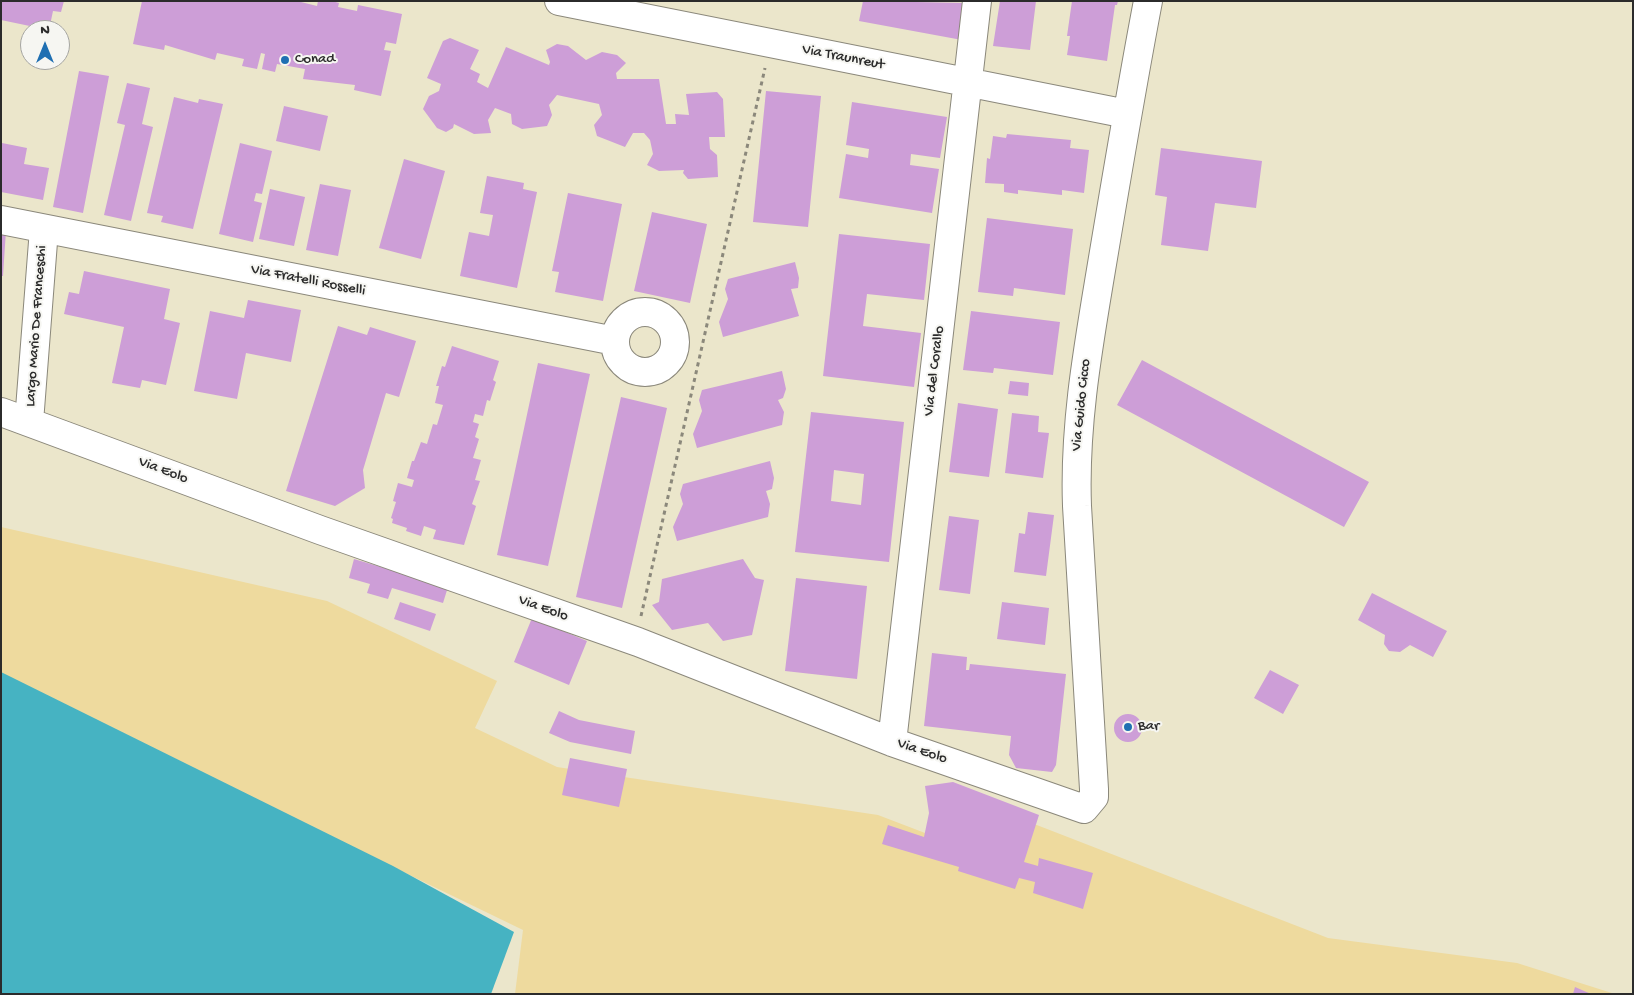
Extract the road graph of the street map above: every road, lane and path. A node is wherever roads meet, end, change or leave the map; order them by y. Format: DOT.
graph roads {
  1 [pos="559,1"];
  2 [pos="978,1"];
  3 [pos="1148,1"];
  4 [pos="771,44"];
  5 [pos="968,82"];
  6 [pos="1126,114"];
  7 [pos="1,220"];
  8 [pos="44,230"];
  9 [pos="615,341"];
  10 [pos="1,412"];
  11 [pos="29,422"];
  12 [pos="638,642"];
  13 [pos="892,742"];
  14 [pos="1084,809"];
  1 -- 4 [label="street, Via Traunreut"];
  2 -- 5 [label="street, Via del Corallo"];
  3 -- 6 [label="street, Via Guido Cicco"];
  4 -- 5 [label="street, Via Traunreut"];
  4 -- 12 [label="path"];
  5 -- 6 [label="street, Via Traunreut"];
  5 -- 13 [label="street, Via del Corallo"];
  6 -- 14 [label="street, Via Guido Cicco"];
  7 -- 8 [label="street, Via Fratelli Rosselli"];
  8 -- 9 [label="street, Via Fratelli Rosselli"];
  8 -- 11 [label="street, Largo Mario De Franceschi"];
  10 -- 11 [label="street, Via Eolo"];
  11 -- 12 [label="street, Via Eolo"];
  12 -- 13 [label="street, Via Eolo"];
  13 -- 14 [label="street, Via Eolo"];
}
